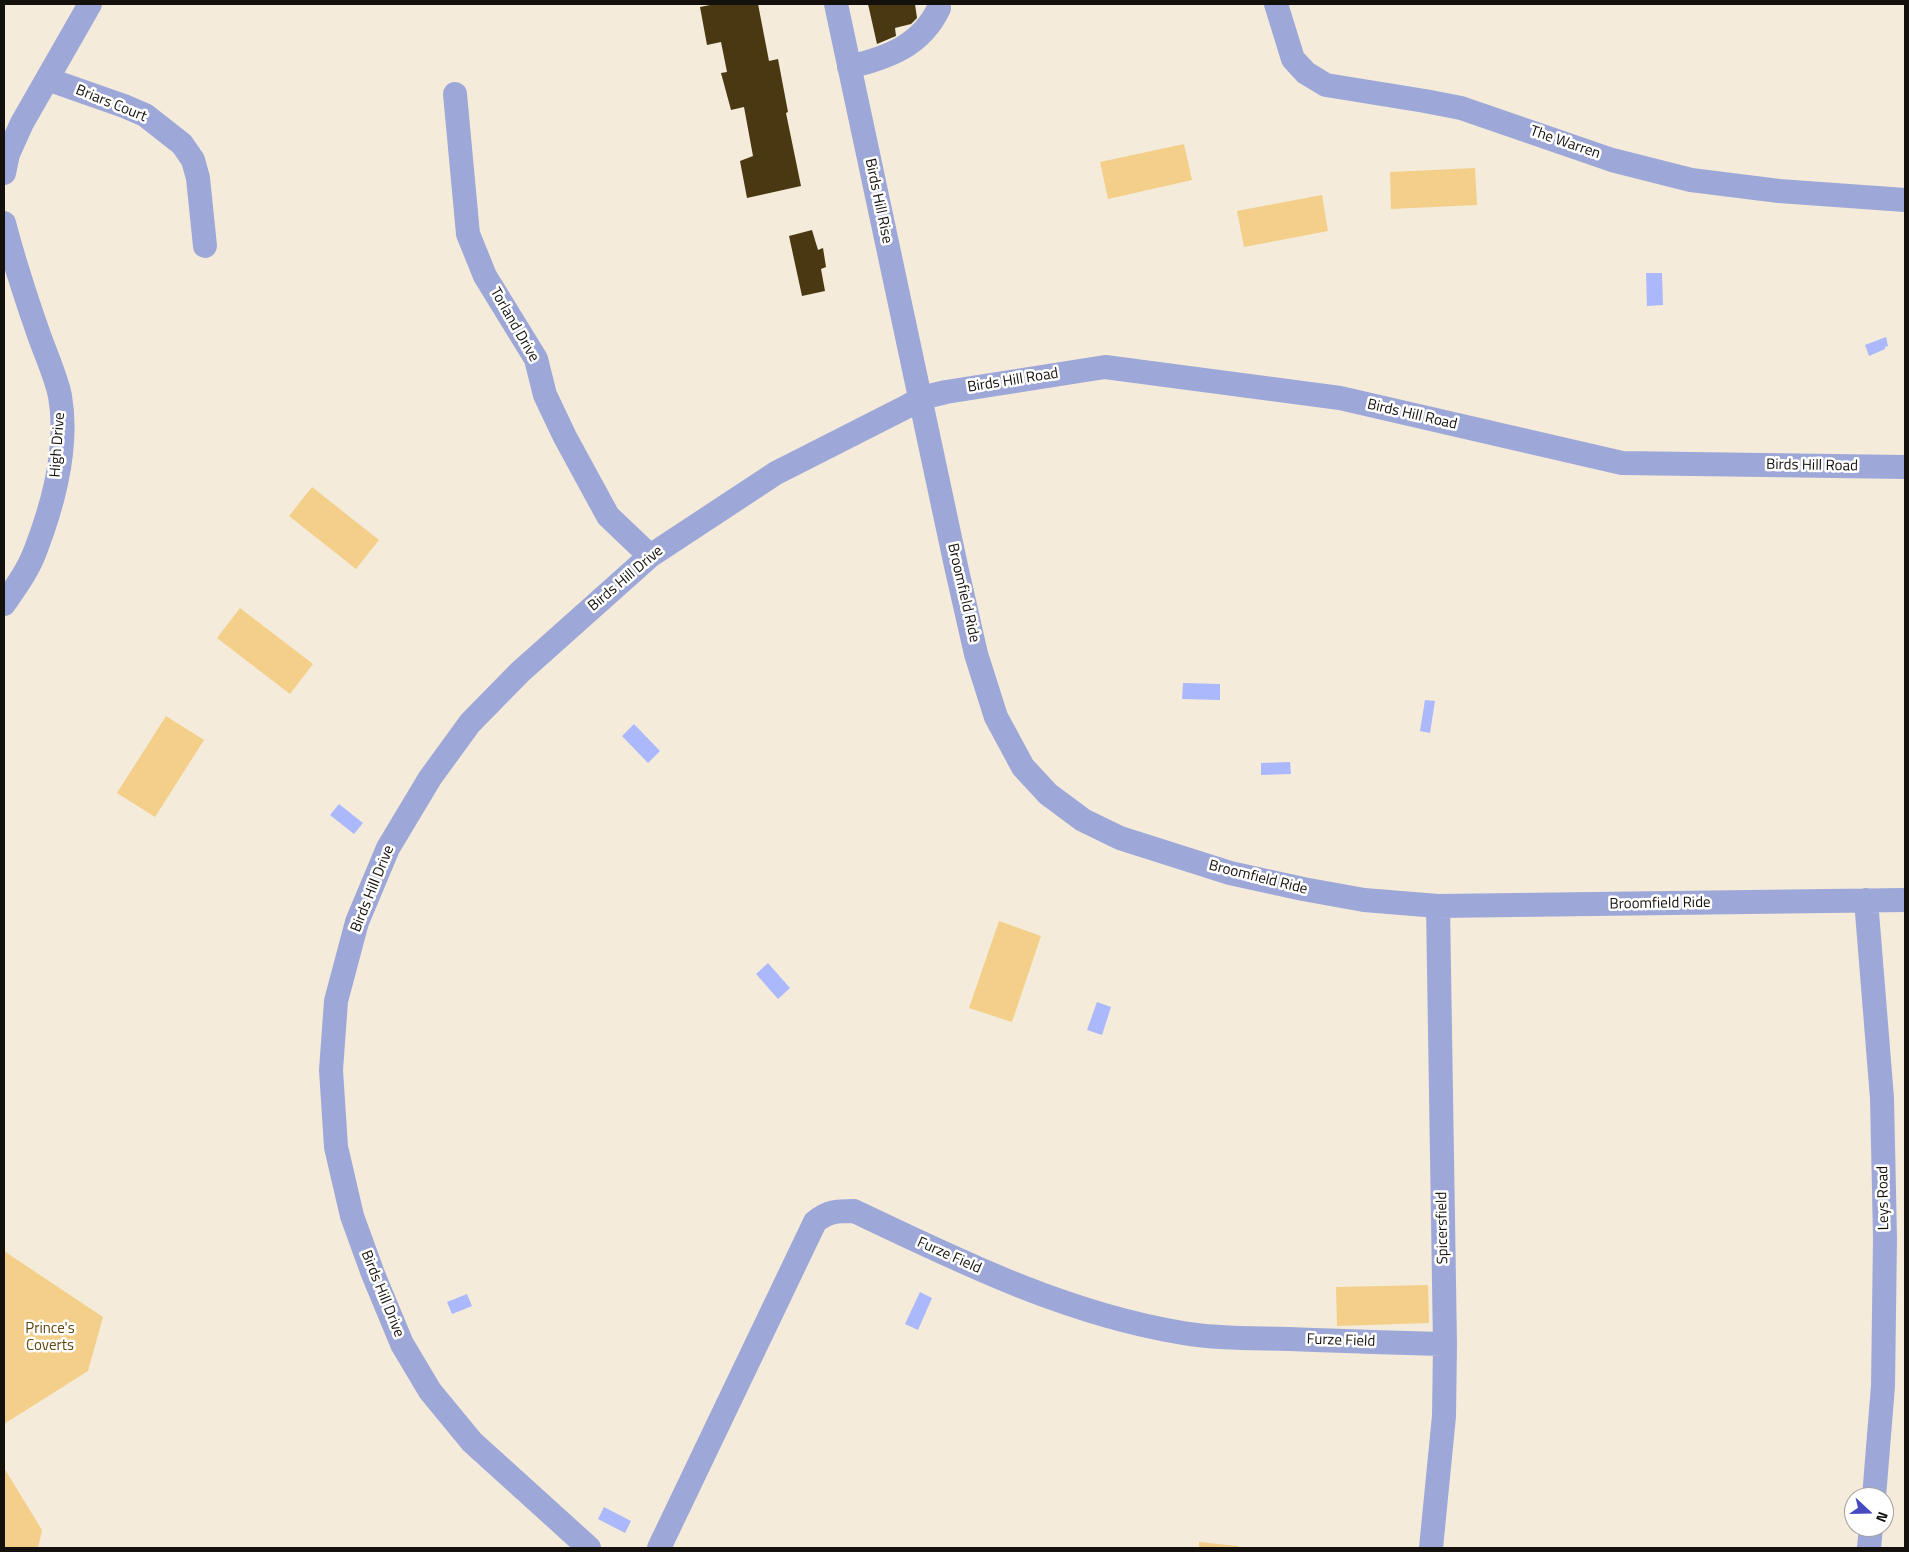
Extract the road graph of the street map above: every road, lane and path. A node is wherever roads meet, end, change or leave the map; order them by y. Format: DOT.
graph roads {
  1 [pos="90,4"];
  2 [pos="836,4"];
  3 [pos="1276,4"];
  4 [pos="939,8"];
  5 [pos="849,67"];
  6 [pos="47,79"];
  7 [pos="455,94"];
  8 [pos="4,173"];
  9 [pos="1905,200"];
  10 [pos="4,223"];
  11 [pos="205,246"];
  12 [pos="921,398"];
  13 [pos="1905,467"];
  14 [pos="650,556"];
  15 [pos="6,597"];
  16 [pos="1866,900"];
  17 [pos="1905,900"];
  18 [pos="1438,906"];
  19 [pos="1445,1344"];
  20 [pos="1875,1487"];
  21 [pos="589,1548"];
  22 [pos="659,1548"];
  23 [pos="1431,1548"];
  1 -- 6 [label="street"];
  2 -- 5 [label="street, Birds Hill Rise"];
  3 -- 9 [label="street, The Warren"];
  4 -- 5 [label="street"];
  5 -- 12 [label="street, Birds Hill Rise"];
  6 -- 8 [label="street"];
  6 -- 11 [label="street, Briars Court"];
  7 -- 14 [label="street, Torland Drive"];
  10 -- 15 [label="street, High Drive"];
  12 -- 13 [label="street, Birds Hill Road"];
  12 -- 14 [label="street, Birds Hill Drive"];
  12 -- 18 [label="street, Broomfield Ride"];
  14 -- 21 [label="street, Birds Hill Drive"];
  16 -- 17 [label="street, Broomfield Ride"];
  16 -- 18 [label="street, Broomfield Ride"];
  16 -- 20 [label="street, Leys Road"];
  18 -- 19 [label="street, Spicersfield"];
  19 -- 22 [label="street, Furze Field"];
  19 -- 23 [label="street, Spicersfield"];
}
